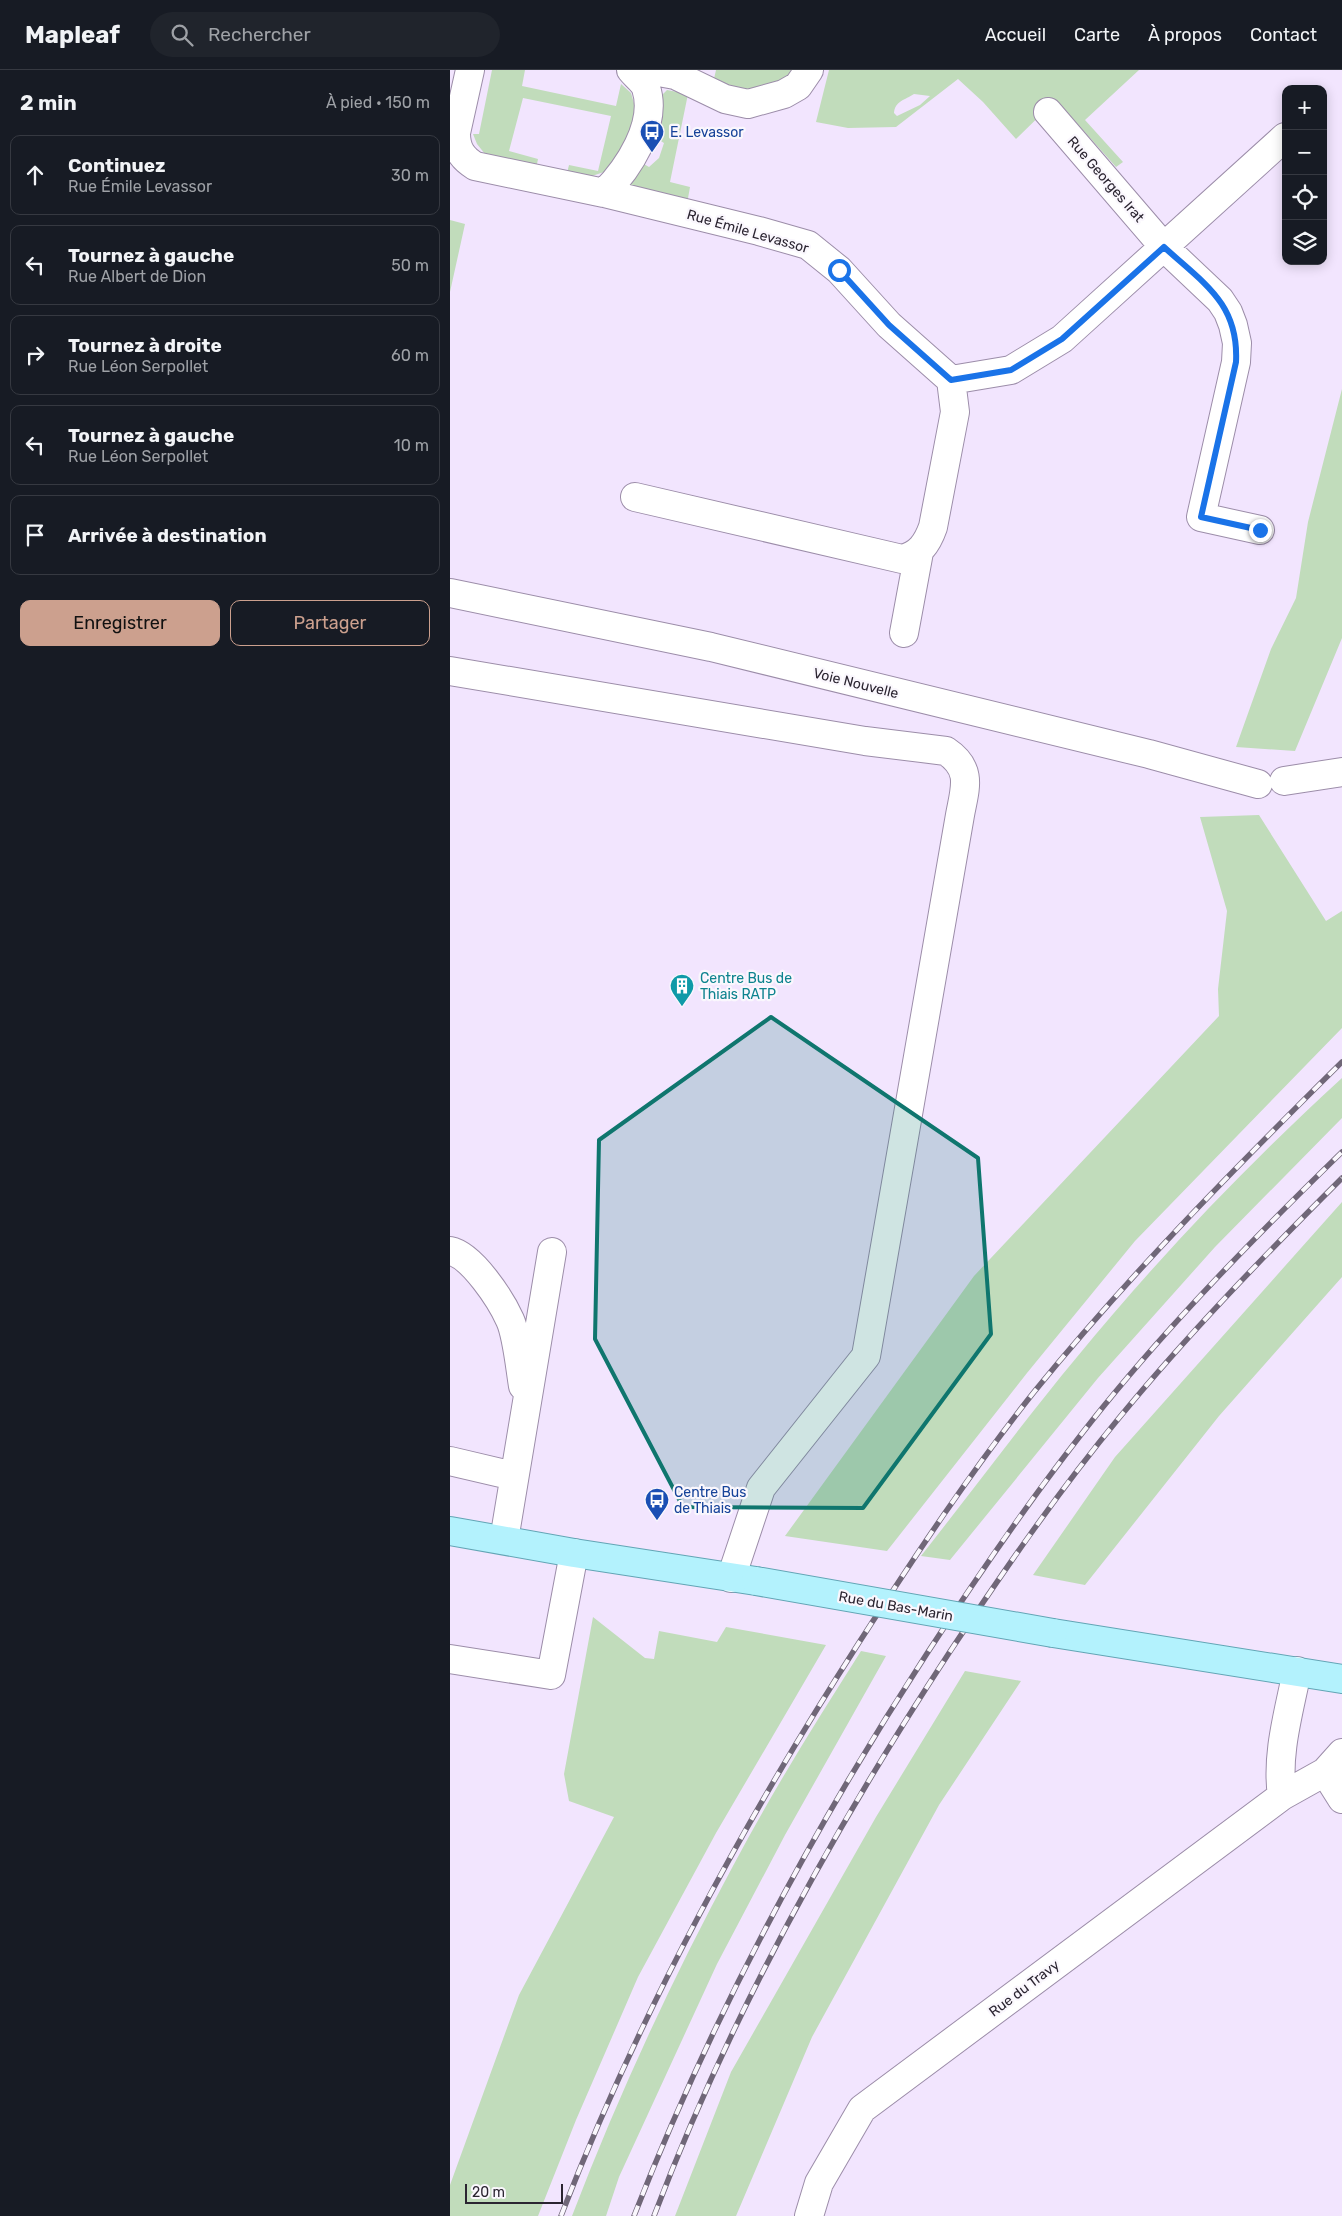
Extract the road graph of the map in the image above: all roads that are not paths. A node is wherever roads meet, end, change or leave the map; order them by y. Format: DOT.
graph roads {
  1 [pos="470,70"];
  2 [pos="631,70"];
  3 [pos="648,70"];
  4 [pos="809,70"];
  5 [pos="1048,112"];
  6 [pos="1282,139"];
  7 [pos="604,193"];
  8 [pos="1164,247"];
  9 [pos="951,380"];
  10 [pos="635,497"];
  11 [pos="1260,530"];
  12 [pos="919,552"];
  13 [pos="450,593"];
  14 [pos="904,633"];
  15 [pos="450,671"];
  16 [pos="1342,772"];
  17 [pos="450,1251"];
  18 [pos="552,1252"];
  19 [pos="526,1404"];
  20 [pos="450,1461"];
  21 [pos="514,1476"];
  22 [pos="450,1531"];
  23 [pos="504,1540"];
  24 [pos="574,1552"];
  25 [pos="743,1579"];
  26 [pos="450,1659"];
  27 [pos="1297,1671"];
  28 [pos="1342,1679"];
  29 [pos="1333,1763"];
  30 [pos="1282,1796"];
  31 [pos="1342,1799"];
  32 [pos="809,2216"];
  1 -- 7 [label="street, Rue Émile Levassor"];
  2 -- 7 [label="street"];
  3 -- 4 [label="street"];
  5 -- 8 [label="street, Rue Georges Irat"];
  6 -- 8 [label="street"];
  7 -- 9 [label="street, Rue Émile Levassor"];
  8 -- 9 [label="street"];
  8 -- 11 [label="street, Rue Georges Irat"];
  9 -- 12 [label="street"];
  10 -- 12 [label="street"];
  12 -- 14 [label="street"];
  13 -- 16 [label="street, Voie Nouvelle"];
  15 -- 25 [label="street"];
  17 -- 19 [label="street"];
  18 -- 19 [label="street"];
  19 -- 21 [label="street"];
  20 -- 21 [label="street"];
  21 -- 23 [label="street"];
  22 -- 23 [label="main road, Rue du Bas-Marin"];
  23 -- 24 [label="main road, Rue du Bas-Marin"];
  24 -- 25 [label="main road, Rue du Bas-Marin"];
  24 -- 26 [label="street"];
  25 -- 27 [label="main road, Rue du Bas-Marin, bridge"];
  27 -- 28 [label="main road, Rue du Bas-Marin"];
  27 -- 30 [label="street"];
  29 -- 30 [label="street, Rue du Travy"];
  29 -- 31 [label="street"];
  30 -- 32 [label="street, Rue du Travy"];
}
